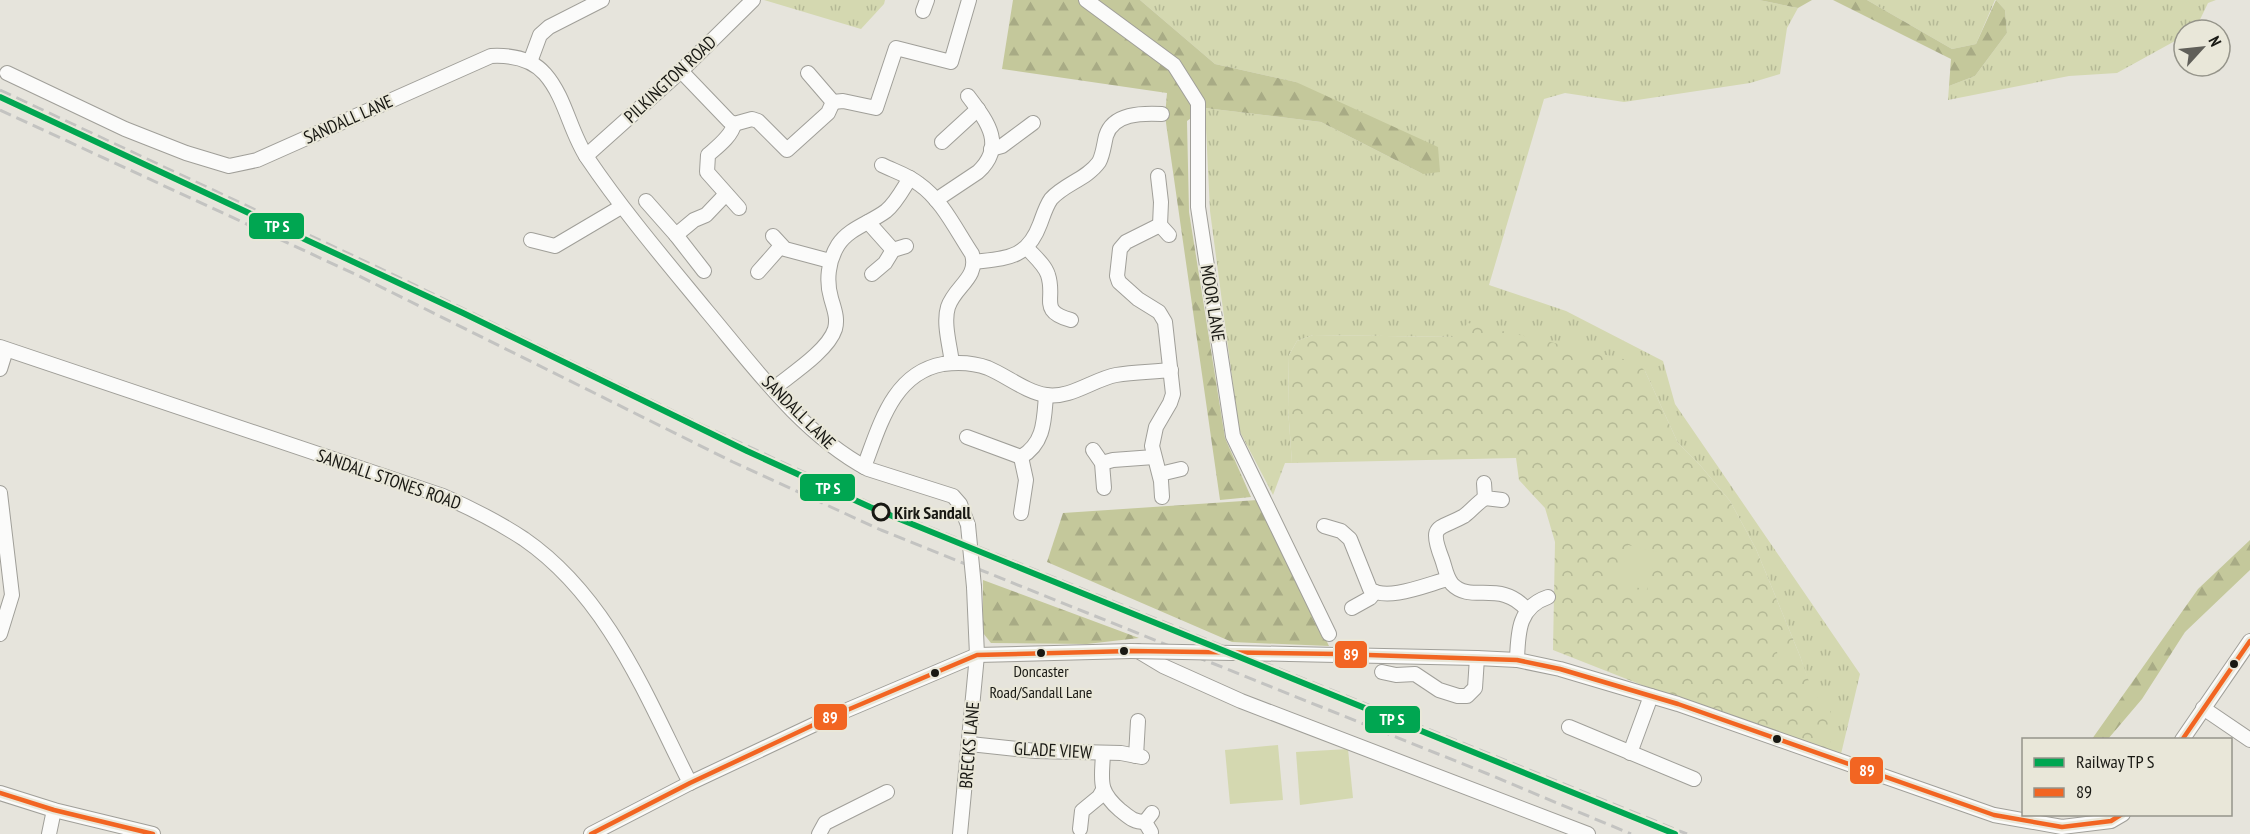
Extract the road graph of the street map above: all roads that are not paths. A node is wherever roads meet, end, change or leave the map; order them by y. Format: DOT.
graph roads {
  1 [pos="602,0"];
  2 [pos="753,0"];
  3 [pos="1086,0"];
  4 [pos="975,1"];
  5 [pos="530,62"];
  6 [pos="681,71"];
  7 [pos="7,73"];
  8 [pos="808,73"];
  9 [pos="968,96"];
  10 [pos="833,102"];
  11 [pos="978,109"];
  12 [pos="1162,114"];
  13 [pos="1033,123"];
  14 [pos="734,124"];
  15 [pos="942,142"];
  16 [pos="991,149"];
  17 [pos="586,156"];
  18 [pos="882,165"];
  19 [pos="1158,176"];
  20 [pos="910,178"];
  21 [pos="726,194"];
  22 [pos="936,200"];
  23 [pos="646,201"];
  24 [pos="621,207"];
  25 [pos="739,208"];
  26 [pos="868,222"];
  27 [pos="676,236"];
  28 [pos="531,240"];
  29 [pos="1027,248"];
  30 [pos="830,261"];
  31 [pos="974,262"];
  32 [pos="704,271"];
  33 [pos="758,272"];
  34 [pos="872,274"];
  35 [pos="1055,315"];
  36 [pos="1071,320"];
  37 [pos="1051,330"];
  38 [pos="3,349"];
  39 [pos="952,363"];
  40 [pos="0,369"];
  41 [pos="1171,370"];
  42 [pos="773,389"];
  43 [pos="1046,395"];
  44 [pos="967,437"];
  45 [pos="1093,450"];
  46 [pos="1021,457"];
  47 [pos="1154,457"];
  48 [pos="1102,463"];
  49 [pos="864,467"];
  50 [pos="1181,470"];
  51 [pos="1160,474"];
  52 [pos="1484,483"];
  53 [pos="1104,488"];
  54 [pos="0,493"];
  55 [pos="1162,497"];
  56 [pos="1485,498"];
  57 [pos="1502,500"];
  58 [pos="1021,513"];
  59 [pos="1324,526"];
  60 [pos="1448,579"];
  61 [pos="1375,592"];
  62 [pos="1548,597"];
  63 [pos="1352,608"];
  64 [pos="1527,610"];
  65 [pos="0,634"];
  66 [pos="1329,634"];
  67 [pos="2250,641"];
  68 [pos="1134,651"];
  69 [pos="976,655"];
  70 [pos="1477,658"];
  71 [pos="1517,660"];
  72 [pos="1382,672"];
  73 [pos="1651,696"];
  74 [pos="2203,708"];
  75 [pos="1138,721"];
  76 [pos="1569,727"];
  77 [pos="2183,738"];
  78 [pos="2250,740"];
  79 [pos="970,744"];
  80 [pos="1102,753"];
  81 [pos="1630,753"];
  82 [pos="1694,779"];
  83 [pos="690,783"];
  84 [pos="1103,790"];
  85 [pos="887,792"];
  86 [pos="0,793"];
  87 [pos="54,810"];
  88 [pos="1149,822"];
  89 [pos="2116,823"];
  90 [pos="1080,830"];
  91 [pos="49,834"];
  92 [pos="153,834"];
  93 [pos="591,834"];
  94 [pos="819,834"];
  95 [pos="960,834"];
  96 [pos="1588,834"];
  1 -- 5 [label="street"];
  2 -- 6 [label="street, PILKINGTON ROAD"];
  3 -- 66 [label="street, MOOR LANE"];
  4 -- 10 [label="street"];
  5 -- 7 [label="street, SANDALL LANE"];
  5 -- 17 [label="street, SANDALL LANE"];
  6 -- 14 [label="street"];
  6 -- 17 [label="street, PILKINGTON ROAD"];
  8 -- 10 [label="street"];
  9 -- 11 [label="street"];
  10 -- 14 [label="street"];
  11 -- 15 [label="street"];
  11 -- 16 [label="street"];
  12 -- 29 [label="street"];
  13 -- 16 [label="street"];
  14 -- 21 [label="street"];
  16 -- 22 [label="street"];
  17 -- 24 [label="street, SANDALL LANE"];
  18 -- 20 [label="street"];
  19 -- 41 [label="street"];
  20 -- 22 [label="street"];
  20 -- 26 [label="street"];
  21 -- 25 [label="street"];
  21 -- 27 [label="street"];
  22 -- 31 [label="street"];
  23 -- 27 [label="street"];
  24 -- 28 [label="street"];
  24 -- 42 [label="street, SANDALL LANE"];
  26 -- 30 [label="street"];
  26 -- 34 [label="street"];
  27 -- 32 [label="street"];
  29 -- 31 [label="street"];
  29 -- 35 [label="street"];
  30 -- 33 [label="street"];
  30 -- 42 [label="street"];
  31 -- 39 [label="street"];
  35 -- 36 [label="street"];
  35 -- 37 [label="street"];
  38 -- 40 [label="street"];
  38 -- 83 [label="street, SANDALL STONES ROAD"];
  39 -- 43 [label="street"];
  39 -- 49 [label="street"];
  41 -- 43 [label="street"];
  41 -- 47 [label="street"];
  42 -- 49 [label="street, SANDALL LANE"];
  43 -- 46 [label="street"];
  44 -- 46 [label="street"];
  45 -- 48 [label="street"];
  46 -- 58 [label="street"];
  47 -- 48 [label="street"];
  47 -- 51 [label="street"];
  48 -- 53 [label="street"];
  49 -- 69 [label="street, SANDALL LANE, bridge"];
  50 -- 51 [label="street"];
  51 -- 55 [label="street"];
  52 -- 56 [label="street"];
  54 -- 65 [label="street"];
  56 -- 57 [label="street"];
  56 -- 60 [label="street"];
  59 -- 61 [label="street"];
  60 -- 61 [label="street"];
  60 -- 64 [label="street"];
  61 -- 63 [label="street"];
  62 -- 64 [label="street"];
  64 -- 71 [label="street"];
  67 -- 74 [label="street"];
  68 -- 69 [label="street"];
  68 -- 70 [label="street, bridge"];
  68 -- 96 [label="street"];
  69 -- 79 [label="street, BRECKS LANE"];
  69 -- 83 [label="street"];
  70 -- 71 [label="street"];
  70 -- 72 [label="street"];
  71 -- 73 [label="street"];
  73 -- 81 [label="street"];
  73 -- 89 [label="street"];
  74 -- 77 [label="street"];
  74 -- 78 [label="street"];
  75 -- 80 [label="street, GLADE VIEW"];
  76 -- 81 [label="street"];
  79 -- 80 [label="street, GLADE VIEW"];
  79 -- 95 [label="street, BRECKS LANE"];
  80 -- 84 [label="street"];
  81 -- 82 [label="street"];
  83 -- 93 [label="street"];
  84 -- 88 [label="street"];
  84 -- 90 [label="street"];
  85 -- 94 [label="street"];
  86 -- 87 [label="street"];
  87 -- 91 [label="street"];
  87 -- 92 [label="street"];
}
